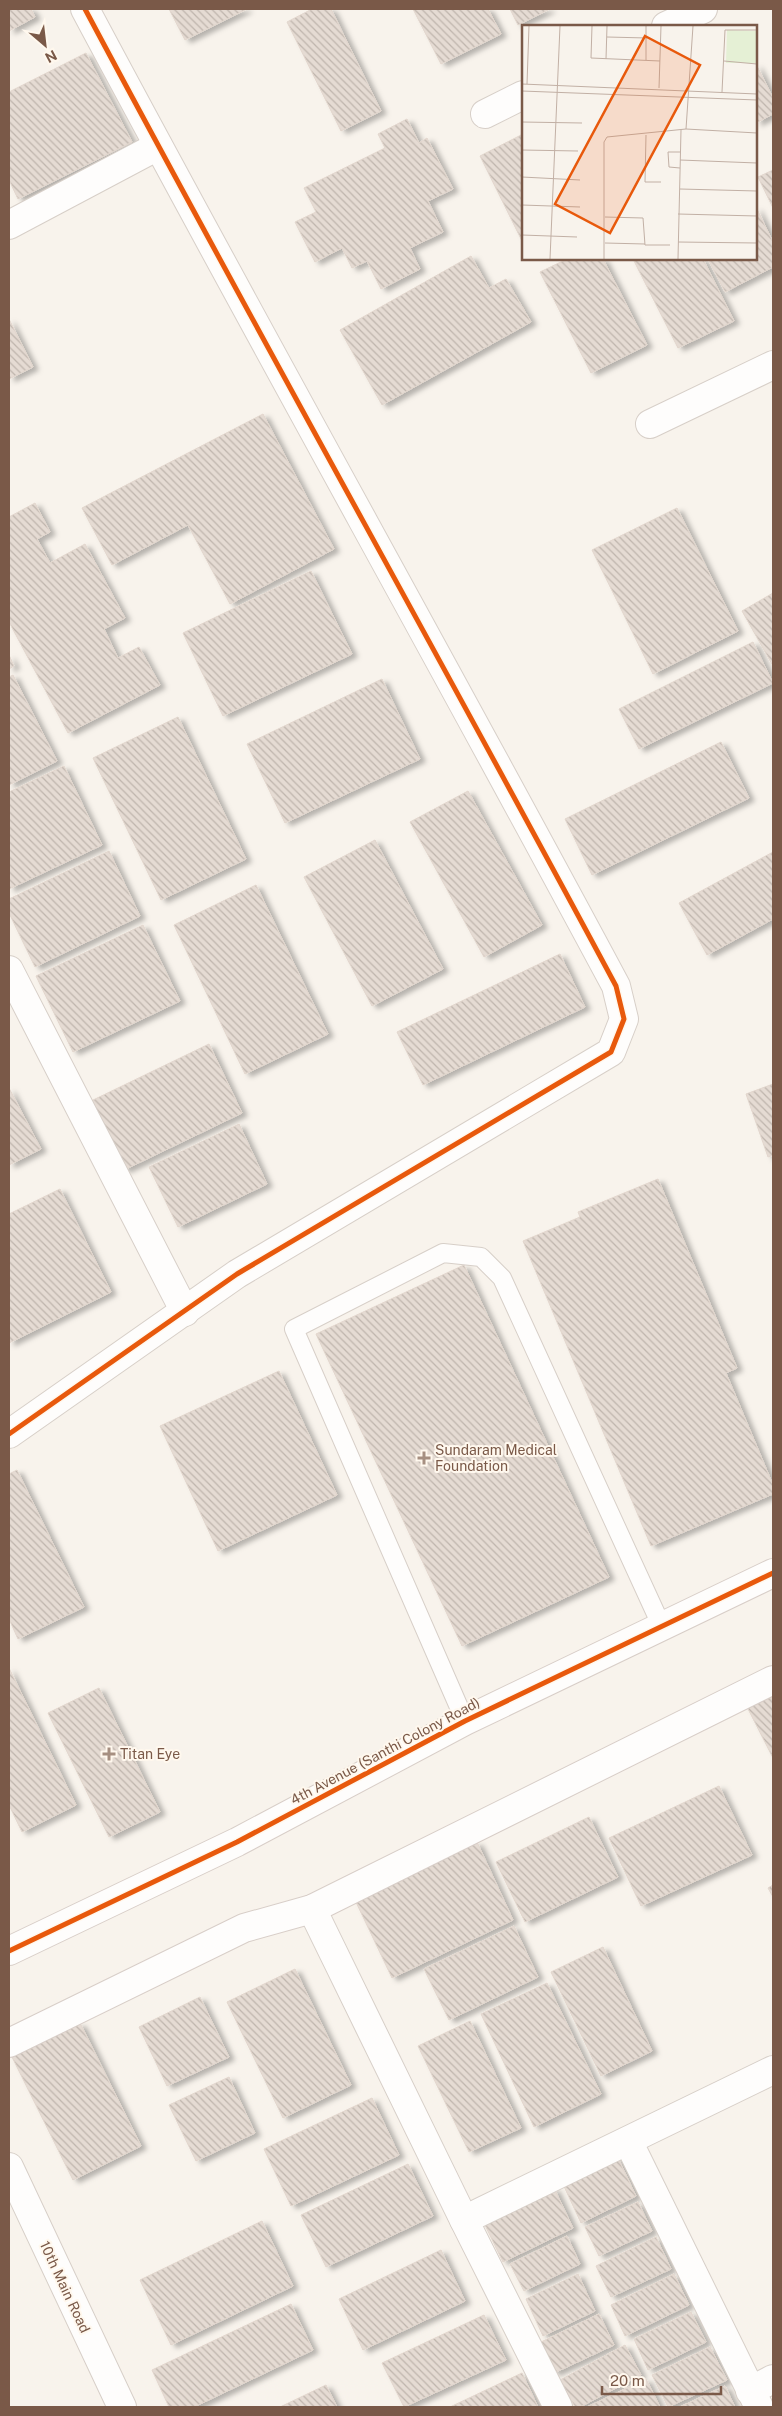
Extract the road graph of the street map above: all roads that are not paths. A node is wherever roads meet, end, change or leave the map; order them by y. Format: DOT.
graph roads {
  1 [pos="85,9"];
  2 [pos="703,9"];
  3 [pos="668,25"];
  4 [pos="522,96"];
  5 [pos="485,114"];
  6 [pos="158,146"];
  7 [pos="9,225"];
  8 [pos="773,364"];
  9 [pos="650,424"];
  10 [pos="9,970"];
  11 [pos="185,1312"];
  12 [pos="9,1434"];
  13 [pos="773,1573"];
  14 [pos="662,1626"];
  15 [pos="773,1680"];
  16 [pos="465,1722"];
  17 [pos="312,1909"];
  18 [pos="9,1951"];
  19 [pos="9,2043"];
  20 [pos="773,2070"];
  21 [pos="628,2141"];
  22 [pos="9,2167"];
  23 [pos="464,2220"];
  24 [pos="761,2392"];
  25 [pos="122,2407"];
  26 [pos="558,2407"];
  1 -- 6 [label="street"];
  2 -- 3 [label="street"];
  4 -- 5 [label="street"];
  6 -- 7 [label="street"];
  6 -- 11 [label="street"];
  8 -- 9 [label="street"];
  10 -- 11 [label="street"];
  11 -- 12 [label="street"];
  13 -- 14 [label="street, 4th Avenue (Santhi Colony Road)"];
  14 -- 16 [label="street, 4th Avenue (Santhi Colony Road)"];
  14 -- 16 [label="lane"];
  15 -- 17 [label="street"];
  16 -- 18 [label="street, 4th Avenue (Santhi Colony Road)"];
  17 -- 19 [label="street"];
  17 -- 23 [label="street"];
  20 -- 21 [label="street"];
  21 -- 23 [label="street"];
  21 -- 24 [label="street"];
  22 -- 25 [label="street, 10th Main Road"];
  23 -- 26 [label="street"];
}
